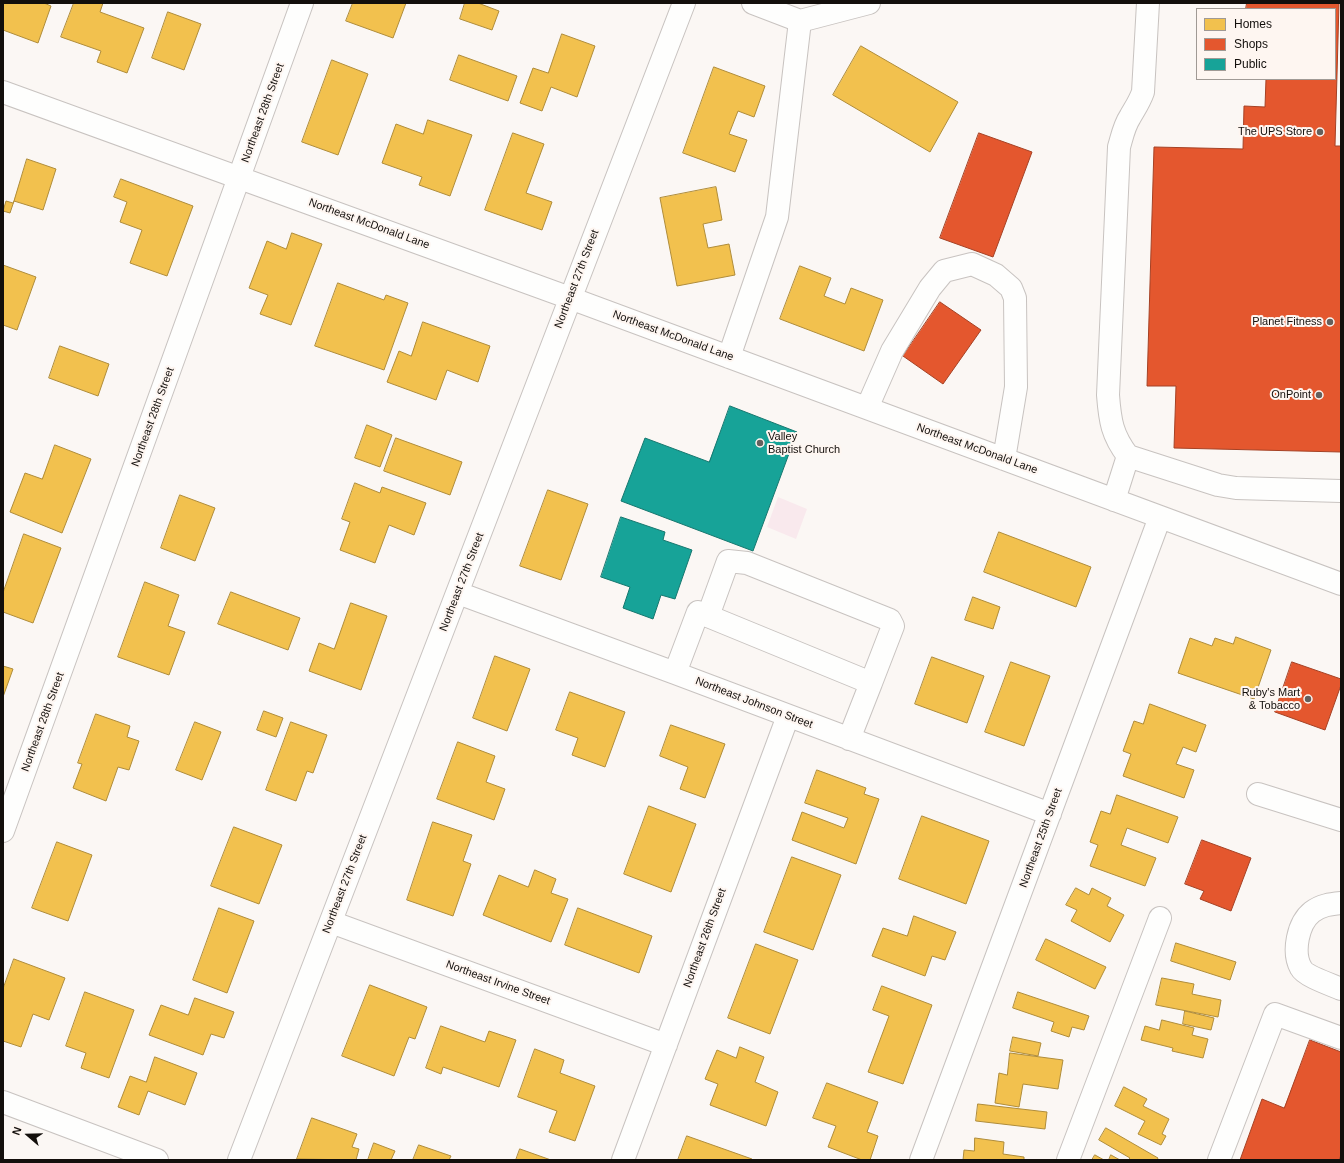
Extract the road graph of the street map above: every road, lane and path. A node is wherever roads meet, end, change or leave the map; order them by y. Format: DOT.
graph roads {
  1 [pos="302,3"];
  2 [pos="684,3"];
  3 [pos="754,3"];
  4 [pos="869,3"];
  5 [pos="1148,3"];
  6 [pos="800,21"];
  7 [pos="3,92"];
  8 [pos="240,177"];
  9 [pos="570,298"];
  10 [pos="729,357"];
  11 [pos="867,408"];
  12 [pos="1128,456"];
  13 [pos="1004,459"];
  14 [pos="1341,491"];
  15 [pos="1114,500"];
  16 [pos="1160,516"];
  17 [pos="1341,584"];
  18 [pos="458,593"];
  19 [pos="703,614"];
  20 [pos="675,673"];
  21 [pos="871,683"];
  22 [pos="788,716"];
  23 [pos="849,739"];
  24 [pos="1258,794"];
  25 [pos="1050,814"];
  26 [pos="1341,820"];
  27 [pos="3,832"];
  28 [pos="1341,903"];
  29 [pos="1160,918"];
  30 [pos="331,922"];
  31 [pos="1341,989"];
  32 [pos="1341,1038"];
  33 [pos="666,1045"];
  34 [pos="3,1102"];
  35 [pos="157,1160"];
  36 [pos="239,1160"];
  37 [pos="623,1160"];
  38 [pos="921,1160"];
  39 [pos="1068,1160"];
  40 [pos="1220,1160"];
  1 -- 8 [label="street, Northeast 28th Street"];
  2 -- 9 [label="street, Northeast 27th Street"];
  3 -- 6 [label="street"];
  4 -- 6 [label="street"];
  5 -- 12 [label="street"];
  6 -- 10 [label="street"];
  7 -- 8 [label="street, Northeast McDonald Lane"];
  8 -- 9 [label="street, Northeast McDonald Lane"];
  8 -- 27 [label="street, Northeast 28th Street"];
  9 -- 10 [label="street, Northeast McDonald Lane"];
  9 -- 18 [label="street, Northeast 27th Street"];
  10 -- 11 [label="street, Northeast McDonald Lane"];
  11 -- 13 [label="street, Northeast McDonald Lane"];
  11 -- 13 [label="street"];
  12 -- 14 [label="street"];
  12 -- 15 [label="street"];
  13 -- 15 [label="street, Northeast McDonald Lane"];
  15 -- 16 [label="street, Northeast McDonald Lane"];
  16 -- 17 [label="street, Northeast McDonald Lane"];
  16 -- 25 [label="street, Northeast 25th Street"];
  18 -- 20 [label="street, Northeast Johnson Street"];
  18 -- 30 [label="street, Northeast 27th Street"];
  19 -- 20 [label="street"];
  19 -- 21 [label="street"];
  19 -- 21 [label="street"];
  20 -- 22 [label="street, Northeast Johnson Street"];
  21 -- 23 [label="street"];
  22 -- 23 [label="street, Northeast Johnson Street"];
  22 -- 33 [label="street, Northeast 26th Street"];
  23 -- 25 [label="street, Northeast Johnson Street"];
  24 -- 26 [label="street"];
  25 -- 38 [label="street, Northeast 25th Street"];
  28 -- 31 [label="street"];
  29 -- 39 [label="street"];
  30 -- 33 [label="street, Northeast Irvine Street"];
  30 -- 36 [label="street, Northeast 27th Street"];
  32 -- 40 [label="street"];
  33 -- 37 [label="street, Northeast 26th Street"];
  34 -- 35 [label="street"];
}
